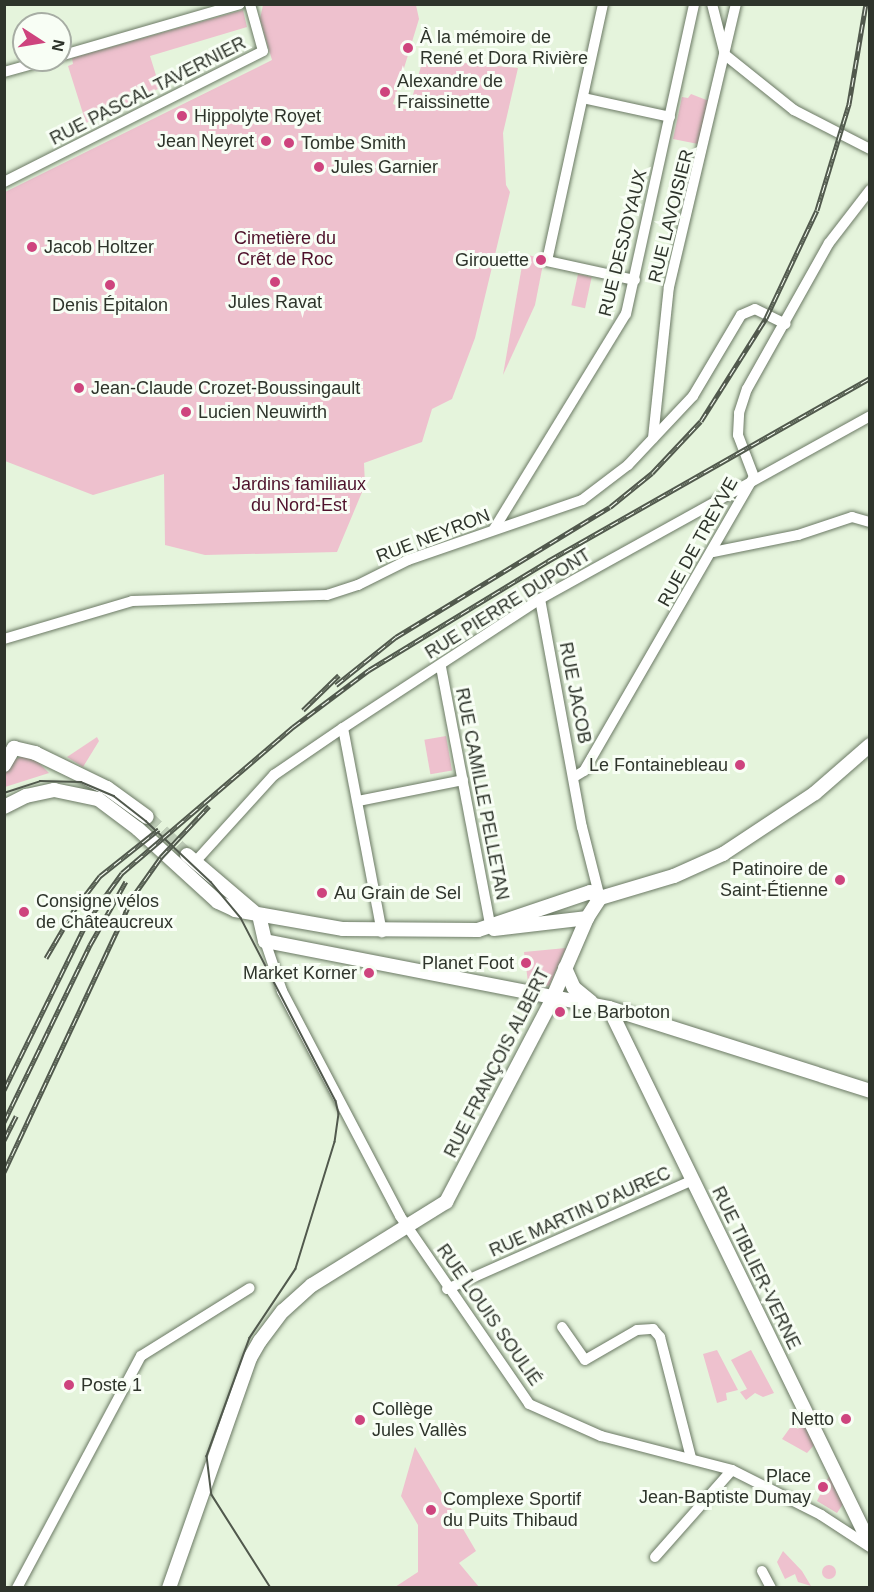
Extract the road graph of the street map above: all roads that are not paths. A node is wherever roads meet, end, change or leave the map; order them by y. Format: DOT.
graph roads {
  1 [pos="240,4"];
  2 [pos="250,4"];
  3 [pos="603,4"];
  4 [pos="694,4"];
  5 [pos="712,4"];
  6 [pos="736,4"];
  7 [pos="72,53"];
  8 [pos="724,54"];
  9 [pos="583,98"];
  10 [pos="670,117"];
  11 [pos="870,149"];
  12 [pos="4,182"];
  13 [pos="870,190"];
  14 [pos="635,280"];
  15 [pos="786,324"];
  16 [pos="870,416"];
  17 [pos="653,438"];
  18 [pos="754,477"];
  19 [pos="870,522"];
  20 [pos="494,530"];
  21 [pos="713,552"];
  22 [pos="540,599"];
  23 [pos="4,639"];
  24 [pos="441,667"];
  25 [pos="344,728"];
  26 [pos="9,747"];
  27 [pos="867,753"];
  28 [pos="4,765"];
  29 [pos="574,777"];
  30 [pos="463,780"];
  31 [pos="358,801"];
  32 [pos="4,807"];
  33 [pos="147,817"];
  34 [pos="186,861"];
  35 [pos="600,898"];
  36 [pos="259,915"];
  37 [pos="587,918"];
  38 [pos="491,928"];
  39 [pos="382,932"];
  40 [pos="265,941"];
  41 [pos="565,969"];
  42 [pos="554,996"];
  43 [pos="595,1005"];
  44 [pos="609,1008"];
  45 [pos="870,1091"];
  46 [pos="693,1180"];
  47 [pos="407,1228"];
  48 [pos="250,1288"];
  49 [pos="447,1289"];
  50 [pos="562,1327"];
  51 [pos="691,1458"];
  52 [pos="732,1470"];
  53 [pos="870,1546"];
  54 [pos="655,1557"];
  55 [pos="762,1571"];
  56 [pos="17,1587"];
  57 [pos="169,1587"];
  58 [pos="771,1587"];
  1 -- 7 [label="street"];
  2 -- 12 [label="street, RUE PASCAL TAVERNIER"];
  3 -- 9 [label="street"];
  4 -- 10 [label="street, RUE DESJOYAUX"];
  5 -- 8 [label="street"];
  6 -- 8 [label="street, RUE LAVOISIER"];
  8 -- 11 [label="street"];
  8 -- 17 [label="street, RUE LAVOISIER"];
  9 -- 10 [label="street"];
  9 -- 14 [label="street"];
  10 -- 14 [label="street, RUE DESJOYAUX"];
  13 -- 15 [label="street, RUE DE TREYVE"];
  14 -- 20 [label="street, RUE DESJOYAUX"];
  15 -- 17 [label="street, RUE NEYRON"];
  15 -- 18 [label="street, RUE DE TREYVE"];
  16 -- 18 [label="street, RUE PIERRE DUPONT"];
  17 -- 20 [label="street, RUE NEYRON"];
  18 -- 21 [label="street, RUE DE TREYVE"];
  18 -- 22 [label="street, RUE PIERRE DUPONT"];
  19 -- 21 [label="street"];
  20 -- 23 [label="street, RUE NEYRON"];
  21 -- 29 [label="street, RUE DE TREYVE"];
  22 -- 24 [label="street, RUE PIERRE DUPONT"];
  22 -- 29 [label="street, RUE JACOB"];
  24 -- 25 [label="street, RUE PIERRE DUPONT"];
  24 -- 30 [label="street, RUE CAMILLE PELLETAN"];
  25 -- 31 [label="street"];
  25 -- 34 [label="street, RUE PIERRE DUPONT"];
  26 -- 28 [label="main road"];
  26 -- 33 [label="main road"];
  27 -- 35 [label="main road"];
  29 -- 35 [label="street, RUE JACOB"];
  30 -- 31 [label="street"];
  30 -- 38 [label="street, RUE CAMILLE PELLETAN"];
  31 -- 39 [label="street"];
  32 -- 34 [label="main road"];
  34 -- 36 [label="main road"];
  35 -- 37 [label="main road, RUE FRANÇOIS ALBERT"];
  35 -- 38 [label="main road"];
  36 -- 39 [label="main road"];
  36 -- 40 [label="main road, RUE LOUIS SOULIÉ"];
  37 -- 38 [label="main road"];
  37 -- 41 [label="main road, RUE FRANÇOIS ALBERT"];
  38 -- 39 [label="main road"];
  40 -- 42 [label="main road"];
  40 -- 47 [label="street, RUE LOUIS SOULIÉ"];
  41 -- 42 [label="main road, RUE FRANÇOIS ALBERT"];
  41 -- 43 [label="main road"];
  42 -- 43 [label="main road"];
  42 -- 47 [label="main road, RUE FRANÇOIS ALBERT"];
  43 -- 44 [label="main road"];
  44 -- 45 [label="main road"];
  44 -- 46 [label="main road, RUE TIBLIER-VERNE"];
  46 -- 49 [label="street, RUE MARTIN D'AUREC"];
  46 -- 53 [label="main road, RUE TIBLIER-VERNE"];
  47 -- 49 [label="street, RUE LOUIS SOULIÉ"];
  47 -- 57 [label="main road, RUE FRANÇOIS ALBERT"];
  48 -- 56 [label="street"];
  49 -- 51 [label="street, RUE LOUIS SOULIÉ"];
  50 -- 51 [label="street"];
  51 -- 52 [label="street, RUE LOUIS SOULIÉ"];
  52 -- 53 [label="street, RUE LOUIS SOULIÉ"];
  52 -- 54 [label="street"];
  55 -- 58 [label="street"];
}
